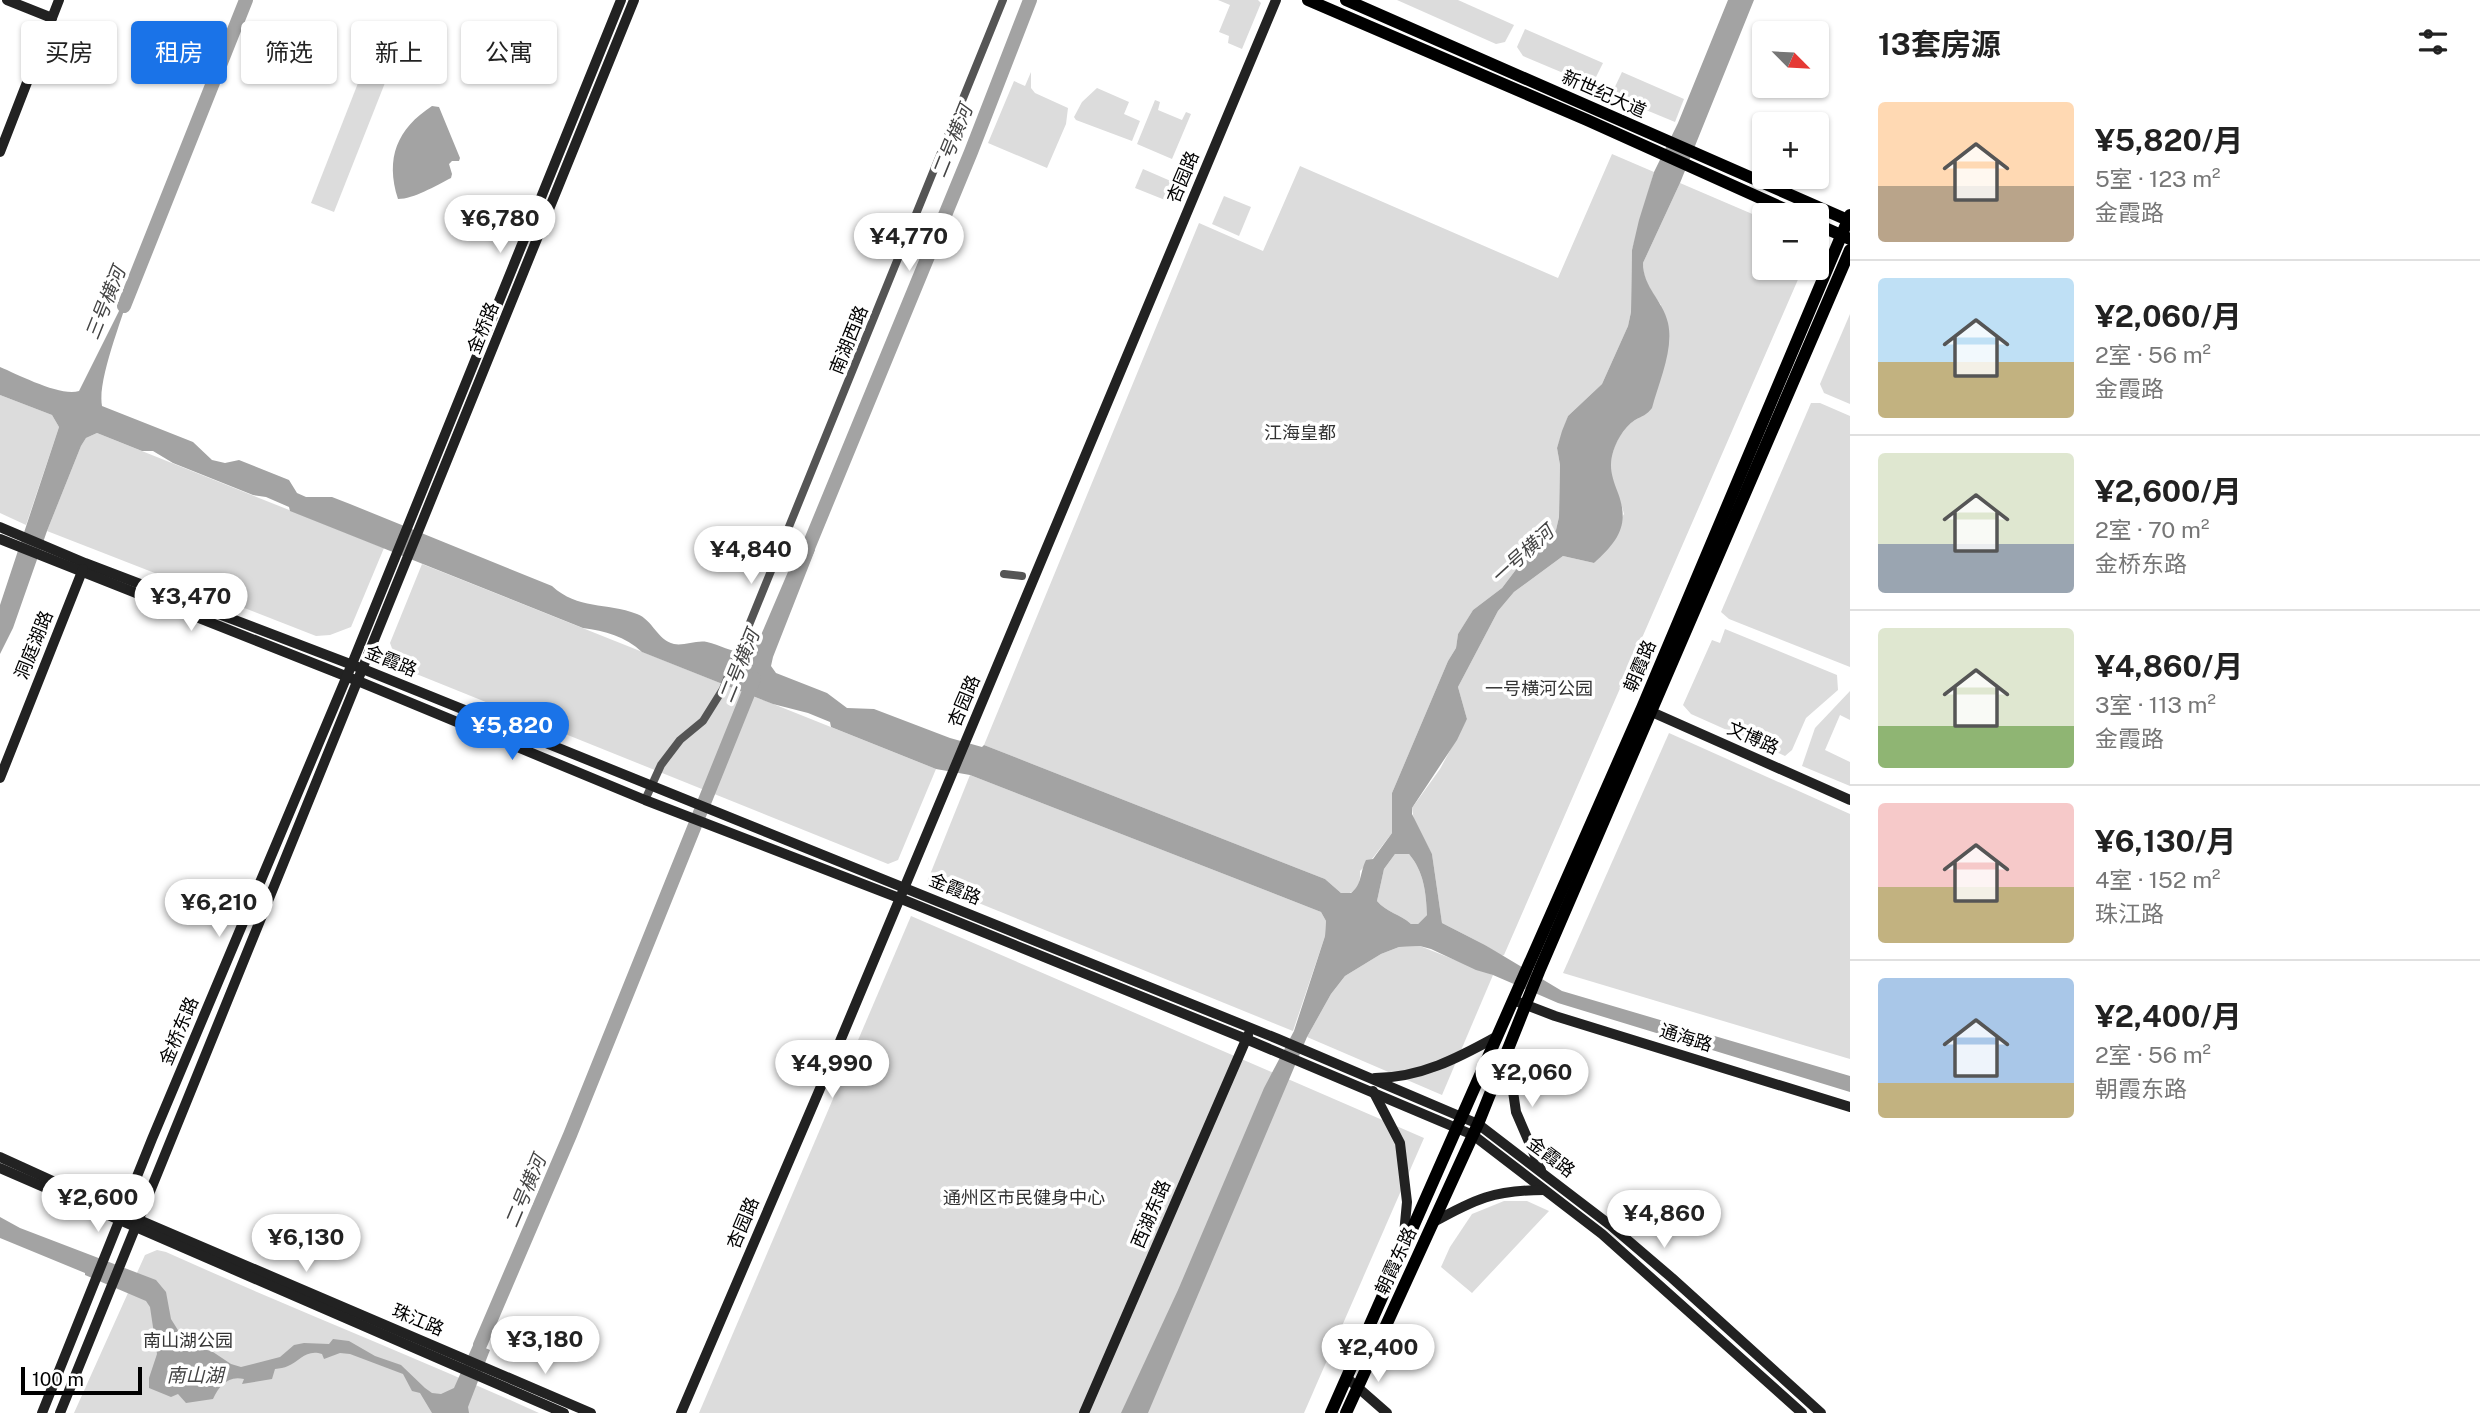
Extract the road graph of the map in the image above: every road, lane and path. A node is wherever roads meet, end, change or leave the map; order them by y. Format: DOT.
graph roads {
  1 [pos="7,0"];
  2 [pos="59,0"];
  3 [pos="621,0"];
  4 [pos="634,0"];
  5 [pos="1003,0"];
  6 [pos="1276,0"];
  7 [pos="1308,0"];
  8 [pos="1346,0"];
  9 [pos="52,18"];
  10 [pos="1662,147"];
  11 [pos="0,152"];
  12 [pos="1695,161"];
  13 [pos="1775,203"];
  14 [pos="1849,219"];
  15 [pos="1829,230"];
  16 [pos="1845,237"];
  17 [pos="1850,250"];
  18 [pos="0,527"];
  19 [pos="9,539"];
  20 [pos="83,568"];
  21 [pos="1004,575"];
  22 [pos="1022,576"];
  23 [pos="352,664"];
  24 [pos="363,668"];
  25 [pos="346,677"];
  26 [pos="358,681"];
  27 [pos="1646,710"];
  28 [pos="0,778"];
  29 [pos="651,786"];
  30 [pos="645,800"];
  31 [pos="1850,800"];
  32 [pos="902,893"];
  33 [pos="1521,998"];
  34 [pos="1249,1034"];
  35 [pos="1496,1037"];
  36 [pos="1507,1050"];
  37 [pos="1369,1078"];
  38 [pos="1373,1091"];
  39 [pos="1850,1107"];
  40 [pos="1458,1122"];
  41 [pos="1475,1129"];
  42 [pos="0,1157"];
  43 [pos="0,1168"];
  44 [pos="1542,1173"];
  45 [pos="1544,1190"];
  46 [pos="121,1217"];
  47 [pos="1432,1223"];
  48 [pos="137,1224"];
  49 [pos="1402,1251"];
  50 [pos="485,1373"];
  51 [pos="1347,1378"];
  52 [pos="1358,1387"];
  53 [pos="42,1413"];
  54 [pos="60,1413"];
  55 [pos="564,1413"];
  56 [pos="591,1413"];
  57 [pos="681,1413"];
  58 [pos="1084,1413"];
  59 [pos="1331,1413"];
  60 [pos="1346,1413"];
  61 [pos="1387,1413"];
  62 [pos="1802,1413"];
  63 [pos="1821,1413"];
  1 -- 9 [label="street"];
  2 -- 9 [label="street"];
  3 -- 23 [label="street, 金桥路"];
  4 -- 24 [label="street, 金桥路"];
  5 -- 29 [label="street, 南湖西路"];
  6 -- 32 [label="street, 杏园路"];
  7 -- 10 [label="main road, 新世纪大道"];
  8 -- 10 [label="main road, 新世纪大道"];
  9 -- 11 [label="street"];
  10 -- 12 [label="main road, 新世纪大道"];
  12 -- 13 [label="main road, 新世纪大道"];
  12 -- 14 [label="main road, 新世纪大道"];
  14 -- 16 [label="main road, 朝霞路"];
  15 -- 16 [label="main road"];
  16 -- 27 [label="main road, 朝霞路"];
  17 -- 27 [label="main road, 朝霞路"];
  18 -- 19 [label="street, 金霞路"];
  19 -- 20 [label="street, 金霞路"];
  20 -- 23 [label="street, 金霞路"];
  20 -- 25 [label="street, 金霞路"];
  20 -- 28 [label="street, 洞庭湖路"];
  21 -- 22 [label="street"];
  23 -- 24 [label="street, 金霞路"];
  23 -- 25 [label="street, 金桥东路"];
  24 -- 26 [label="street, 金桥东路"];
  24 -- 29 [label="street, 金霞路"];
  25 -- 26 [label="street, 金霞路"];
  25 -- 46 [label="street, 金桥东路"];
  26 -- 30 [label="street, 金霞路"];
  26 -- 48 [label="street, 金桥东路"];
  27 -- 31 [label="street, 文博路"];
  27 -- 33 [label="main road, 朝霞路"];
  29 -- 30 [label="street, 南湖西路"];
  29 -- 32 [label="street, 金霞路"];
  30 -- 32 [label="street, 金霞路"];
  32 -- 34 [label="street, 金霞路"];
  32 -- 57 [label="street, 杏园路"];
  33 -- 35 [label="main road, 朝霞路"];
  33 -- 36 [label="main road, 朝霞路"];
  33 -- 39 [label="street, 通海路"];
  34 -- 37 [label="street, 金霞路"];
  34 -- 38 [label="street, 金霞路"];
  34 -- 58 [label="street, 西湖东路"];
  35 -- 37 [label="street"];
  35 -- 40 [label="main road, 朝霞路"];
  36 -- 41 [label="main road, 朝霞路"];
  36 -- 44 [label="street"];
  37 -- 40 [label="street, 金霞路"];
  38 -- 40 [label="street, 金霞路"];
  38 -- 49 [label="street"];
  40 -- 41 [label="street, 金霞路"];
  40 -- 49 [label="main road, 朝霞东路"];
  41 -- 44 [label="street, 金霞路"];
  41 -- 45 [label="street, 金霞路"];
  41 -- 47 [label="main road, 朝霞东路"];
  42 -- 46 [label="street, 珠江路"];
  43 -- 46 [label="street, 珠江路"];
  44 -- 63 [label="street, 金霞路"];
  45 -- 47 [label="street"];
  45 -- 62 [label="street, 金霞路"];
  46 -- 48 [label="street, 珠江路"];
  46 -- 53 [label="street, 金桥东路"];
  47 -- 52 [label="main road, 朝霞东路"];
  48 -- 50 [label="street, 珠江路"];
  48 -- 54 [label="street, 金桥东路"];
  49 -- 51 [label="main road, 朝霞东路"];
  50 -- 55 [label="street, 珠江路"];
  50 -- 56 [label="street, 珠江路"];
  51 -- 52 [label="street"];
  51 -- 59 [label="main road, 朝霞东路"];
  52 -- 60 [label="main road, 朝霞东路"];
  52 -- 61 [label="street"];
}
